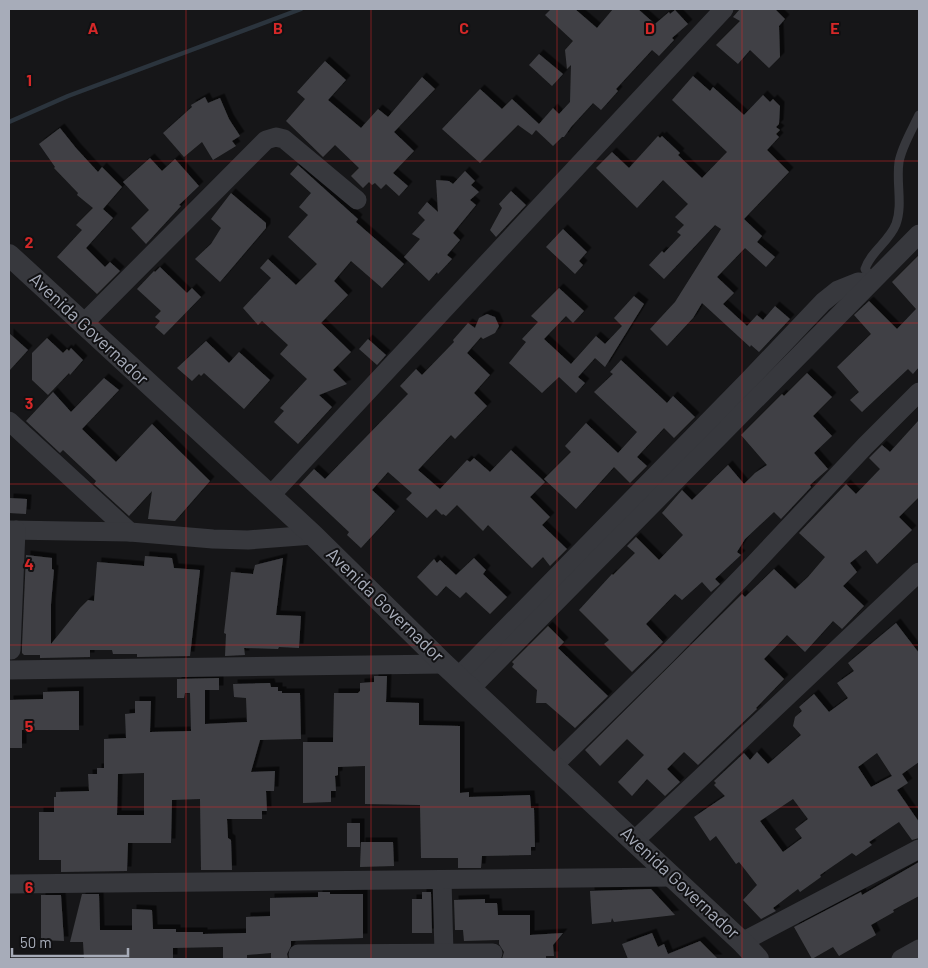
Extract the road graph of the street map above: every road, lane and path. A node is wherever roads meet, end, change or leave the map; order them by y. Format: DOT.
graph roads {
  1 [pos="724,9"];
  2 [pos="919,115"];
  3 [pos="357,200"];
  4 [pos="919,234"];
  5 [pos="9,254"];
  6 [pos="871,281"];
  7 [pos="82,324"];
  8 [pos="919,392"];
  9 [pos="9,421"];
  10 [pos="271,495"];
  11 [pos="12,530"];
  12 [pos="130,532"];
  13 [pos="313,535"];
  14 [pos="919,572"];
  15 [pos="11,650"];
  16 [pos="9,670"];
  17 [pos="458,676"];
  18 [pos="554,765"];
  19 [pos="635,840"];
  20 [pos="919,849"];
  21 [pos="673,878"];
  22 [pos="442,880"];
  23 [pos="9,884"];
  24 [pos="742,942"];
  25 [pos="919,949"];
  26 [pos="444,953"];
  27 [pos="493,953"];
  28 [pos="298,954"];
  29 [pos="758,959"];
  30 [pos="901,959"];
  1 -- 10 [label="street"];
  2 -- 6 [label="lane"];
  3 -- 7 [label="street"];
  4 -- 6 [label="street"];
  5 -- 7 [label="street, Avenida Governador"];
  6 -- 17 [label="street"];
  7 -- 10 [label="street, Avenida Governador"];
  8 -- 18 [label="street"];
  9 -- 12 [label="street"];
  10 -- 13 [label="street, Avenida Governador"];
  11 -- 12 [label="street"];
  11 -- 15 [label="street"];
  12 -- 13 [label="street"];
  13 -- 17 [label="street, Avenida Governador"];
  14 -- 19 [label="street"];
  16 -- 17 [label="street"];
  17 -- 18 [label="street, Avenida Governador"];
  18 -- 19 [label="street, Avenida Governador"];
  19 -- 21 [label="street, Avenida Governador"];
  20 -- 24 [label="street"];
  21 -- 22 [label="street"];
  21 -- 24 [label="street, Avenida Governador"];
  22 -- 23 [label="street"];
  22 -- 26 [label="street"];
  24 -- 29 [label="street, Avenida Governador"];
  25 -- 30 [label="street"];
  26 -- 27 [label="street"];
  26 -- 28 [label="street"];
}
